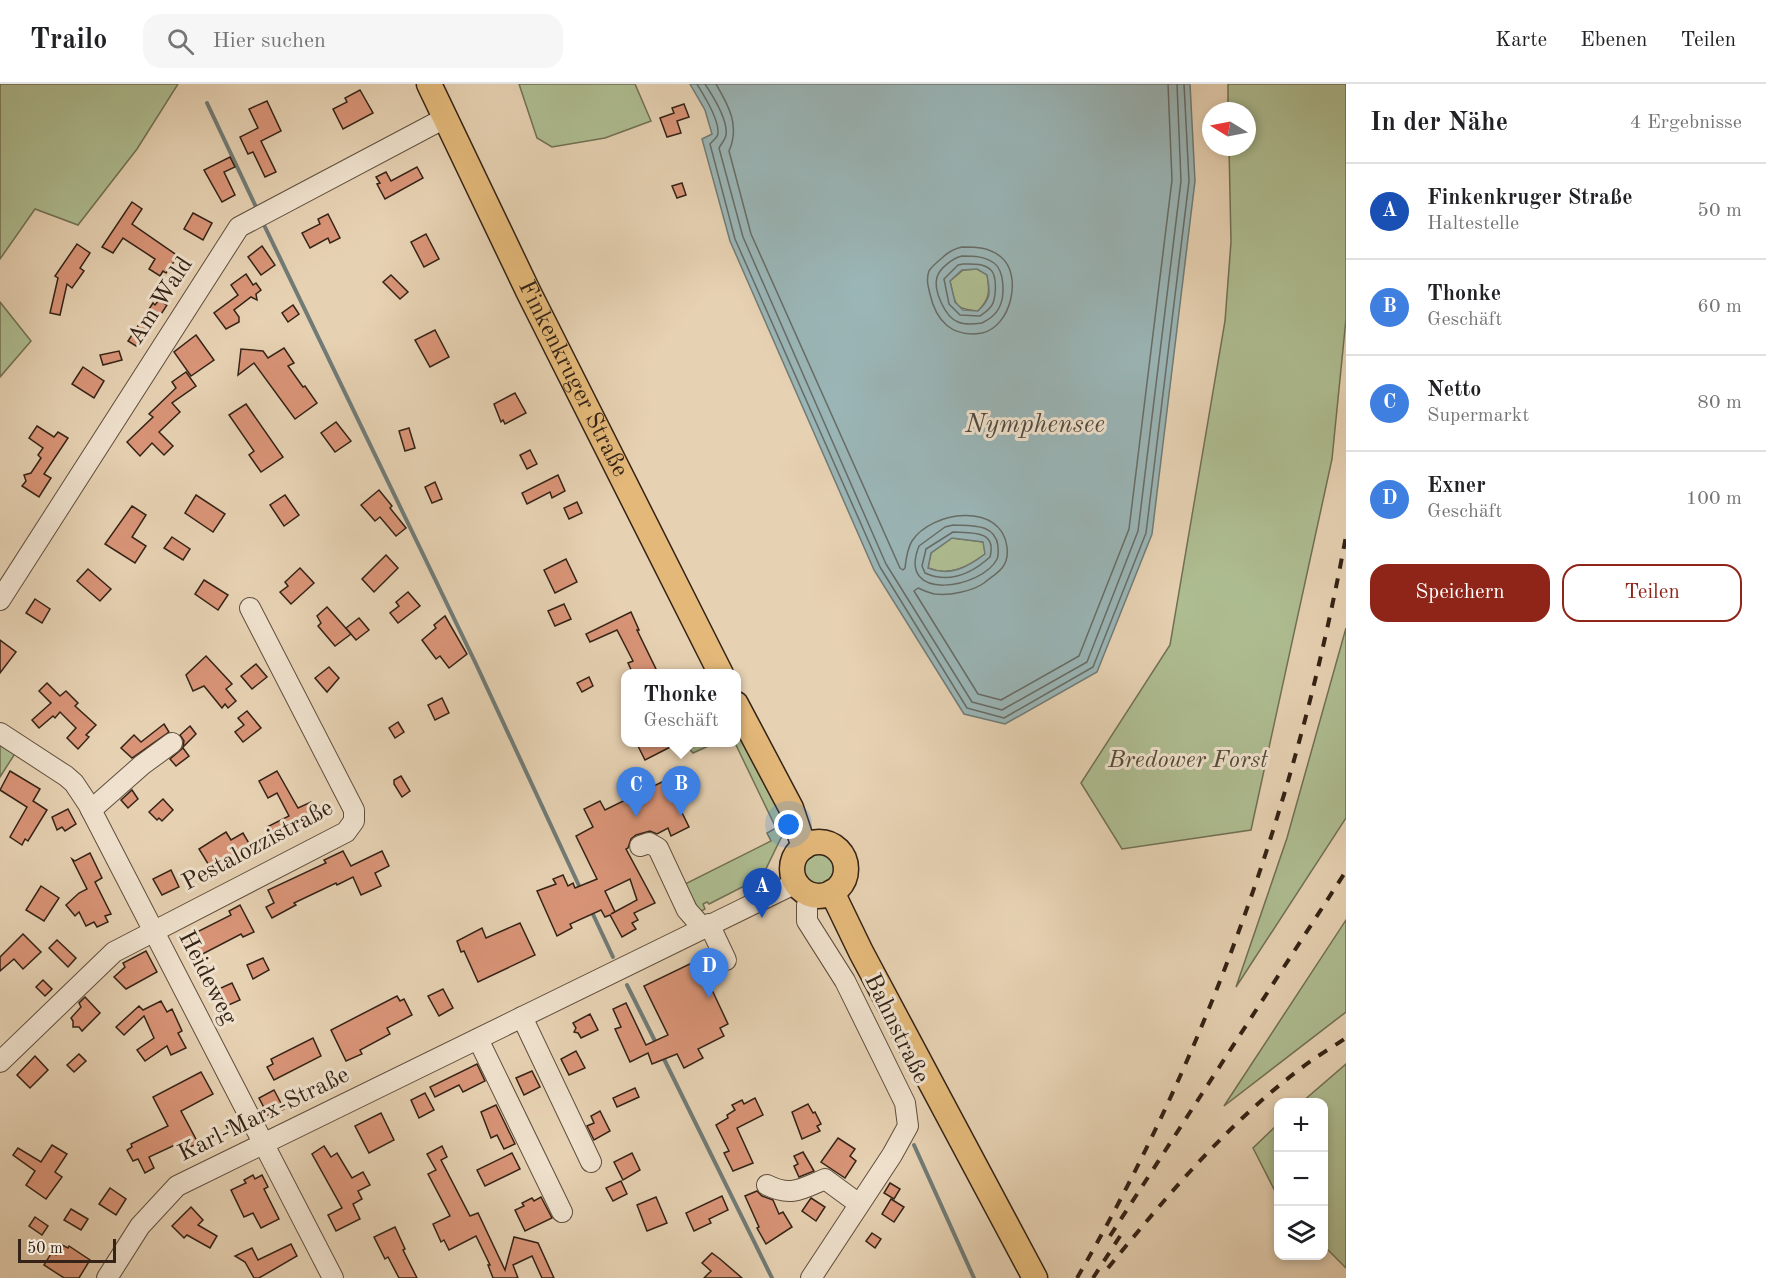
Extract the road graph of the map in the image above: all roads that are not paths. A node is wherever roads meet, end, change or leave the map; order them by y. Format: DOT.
graph roads {
  1 [pos="429,84"];
  2 [pos="446,118"];
  3 [pos="1,597"];
  4 [pos="250,608"];
  5 [pos="718,669"];
  6 [pos="741,713"];
  7 [pos="0,733"];
  8 [pos="172,743"];
  9 [pos="92,810"];
  10 [pos="813,844"];
  11 [pos="640,846"];
  12 [pos="814,890"];
  13 [pos="706,926"];
  14 [pos="153,930"];
  15 [pos="726,960"];
  16 [pos="522,1017"];
  17 [pos="478,1039"];
  18 [pos="0,1062"];
  19 [pos="264,1144"];
  20 [pos="591,1162"];
  21 [pos="767,1185"];
  22 [pos="860,1203"];
  23 [pos="562,1212"];
  24 [pos="106,1278"];
  25 [pos="333,1278"];
  26 [pos="811,1278"];
  27 [pos="1035,1278"];
  1 -- 2 [label="main road, Finkenkruger Straße"];
  2 -- 3 [label="street, Am Wald"];
  2 -- 5 [label="main road, Finkenkruger Straße"];
  4 -- 14 [label="street, Pestalozzistraße"];
  6 -- 10 [label="main road"];
  7 -- 9 [label="street, Heideweg"];
  8 -- 9 [label="street"];
  9 -- 14 [label="street, Heideweg"];
  10 -- 12 [label="main road"];
  10 -- 12 [label="main road"];
  11 -- 13 [label="street"];
  12 -- 13 [label="street, Karl-Marx-Straße"];
  12 -- 22 [label="street, Bahnstraße"];
  12 -- 27 [label="main road"];
  13 -- 15 [label="street"];
  13 -- 16 [label="street, Karl-Marx-Straße"];
  14 -- 18 [label="street, Pestalozzistraße"];
  14 -- 19 [label="street, Heideweg"];
  16 -- 17 [label="street, Karl-Marx-Straße"];
  16 -- 20 [label="street"];
  17 -- 19 [label="street, Karl-Marx-Straße"];
  17 -- 23 [label="street"];
  19 -- 24 [label="street, Karl-Marx-Straße"];
  19 -- 25 [label="street, Heideweg"];
  21 -- 22 [label="street"];
  22 -- 26 [label="street, Bahnstraße"];
}
